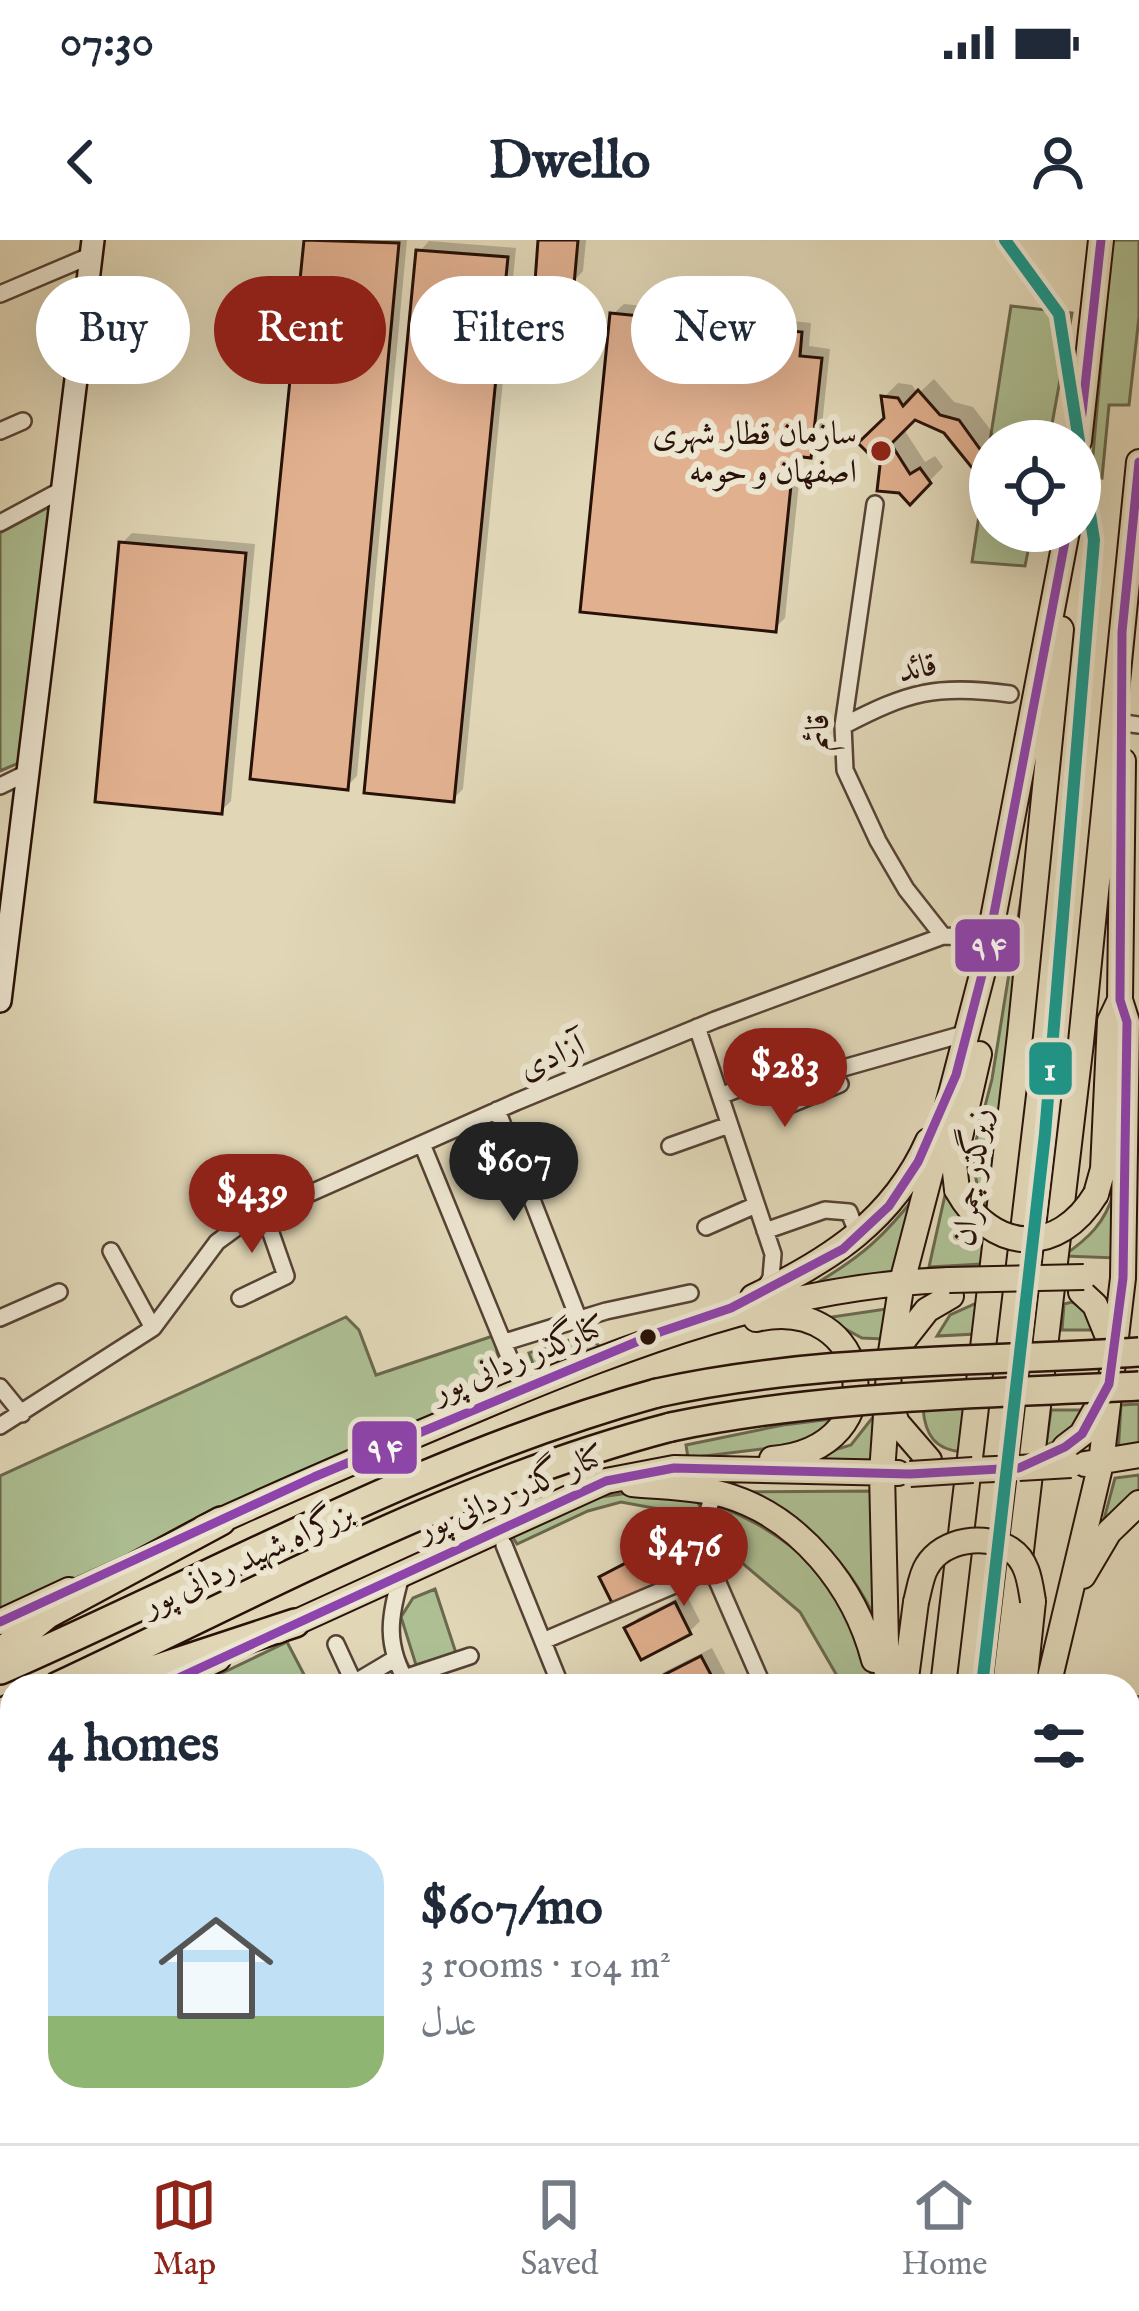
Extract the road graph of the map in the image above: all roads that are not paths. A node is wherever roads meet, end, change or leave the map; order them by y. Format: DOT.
graph roads {
  1 [pos="1101,240"];
  2 [pos="93,248"];
  3 [pos="0,294"];
  4 [pos="1081,420"];
  5 [pos="22,421"];
  6 [pos="0,431"];
  7 [pos="1139,462"];
  8 [pos="65,488"];
  9 [pos="875,504"];
  10 [pos="1137,513"];
  11 [pos="0,523"];
  12 [pos="1065,552"];
  13 [pos="1067,552"];
  14 [pos="1122,632"];
  15 [pos="1010,694"];
  16 [pos="1131,724"];
  17 [pos="843,726"];
  18 [pos="29,772"];
  19 [pos="0,786"];
  20 [pos="943,936"];
  21 [pos="990,938"];
  22 [pos="1130,943"];
  23 [pos="0,1000"];
  24 [pos="1120,1000"];
  25 [pos="697,1027"];
  26 [pos="968,1033"];
  27 [pos="1126,1041"];
  28 [pos="956,1076"];
  29 [pos="720,1096"];
  30 [pos="1139,1100"];
  31 [pos="497,1110"];
  32 [pos="729,1124"];
  33 [pos="422,1144"];
  34 [pos="670,1146"];
  35 [pos="756,1205"];
  36 [pos="264,1214"];
  37 [pos="706,1227"];
  38 [pos="765,1232"];
  39 [pos="858,1235"];
  40 [pos="111,1251"];
  41 [pos="772,1255"];
  42 [pos="801,1273"];
  43 [pos="1131,1278"];
  44 [pos="902,1282"];
  45 [pos="1083,1284"];
  46 [pos="950,1288"];
  47 [pos="59,1292"];
  48 [pos="690,1293"];
  49 [pos="761,1293"];
  50 [pos="240,1298"];
  51 [pos="0,1318"];
  52 [pos="579,1320"];
  53 [pos="153,1328"];
  54 [pos="505,1342"];
  55 [pos="623,1349"];
  56 [pos="1126,1351"];
  57 [pos="890,1358"];
  58 [pos="512,1364"];
  59 [pos="1109,1384"];
  60 [pos="535,1385"];
  61 [pos="1139,1386"];
  62 [pos="0,1388"];
  63 [pos="886,1393"];
  64 [pos="506,1397"];
  65 [pos="0,1402"];
  66 [pos="22,1414"];
  67 [pos="0,1423"];
  68 [pos="1139,1455"];
  69 [pos="1068,1456"];
  70 [pos="1101,1463"];
  71 [pos="920,1467"];
  72 [pos="674,1468"];
  73 [pos="882,1473"];
  74 [pos="606,1481"];
  75 [pos="713,1494"];
  76 [pos="1139,1503"];
  77 [pos="221,1521"];
  78 [pos="504,1545"];
  79 [pos="712,1569"];
  80 [pos="403,1573"];
  81 [pos="0,1622"];
  82 [pos="296,1623"];
  83 [pos="1060,1628"];
  84 [pos="543,1641"];
  85 [pos="336,1644"];
  86 [pos="0,1653"];
  87 [pos="470,1656"];
  88 [pos="396,1658"];
  89 [pos="0,1670"];
  90 [pos="84,1674"];
  91 [pos="141,1674"];
  92 [pos="187,1674"];
  93 [pos="348,1674"];
  94 [pos="369,1674"];
  95 [pos="403,1674"];
  96 [pos="426,1674"];
  97 [pos="556,1674"];
  98 [pos="758,1674"];
  99 [pos="880,1674"];
  100 [pos="884,1674"];
  101 [pos="906,1674"];
  102 [pos="945,1674"];
  103 [pos="1006,1674"];
  104 [pos="1025,1674"];
  105 [pos="1050,1674"];
  1 -- 4 [label="main road"];
  2 -- 3 [label="street"];
  2 -- 8 [label="main road"];
  5 -- 6 [label="street"];
  7 -- 10 [label="main road"];
  8 -- 11 [label="street"];
  8 -- 18 [label="main road"];
  9 -- 17 [label="street, قائم"];
  10 -- 14 [label="main road"];
  12 -- 21 [label="main road"];
  13 -- 102 [label="main road, زیرگذر چمران"];
  14 -- 16 [label="main road"];
  14 -- 103 [label="main road"];
  15 -- 17 [label="street, قائد"];
  16 -- 22 [label="main road"];
  17 -- 20 [label="street, قائم"];
  18 -- 19 [label="street"];
  18 -- 23 [label="main road"];
  20 -- 21 [label="street, آزادی"];
  20 -- 25 [label="street, آزادی"];
  21 -- 24 [label="main road, bridge"];
  21 -- 26 [label="main road"];
  22 -- 24 [label="main road"];
  24 -- 27 [label="main road"];
  25 -- 29 [label="street"];
  25 -- 31 [label="street, آزادی"];
  26 -- 28 [label="main road"];
  26 -- 29 [label="street"];
  27 -- 30 [label="main road"];
  27 -- 43 [label="main road"];
  28 -- 39 [label="main road"];
  28 -- 44 [label="main road"];
  29 -- 32 [label="street"];
  31 -- 33 [label="street, آزادی"];
  31 -- 52 [label="street"];
  32 -- 34 [label="street"];
  32 -- 35 [label="street"];
  33 -- 36 [label="street, آزادی"];
  33 -- 54 [label="street"];
  35 -- 37 [label="street"];
  35 -- 38 [label="street"];
  36 -- 50 [label="street"];
  36 -- 53 [label="street, آزادی"];
  38 -- 39 [label="street"];
  38 -- 41 [label="street"];
  39 -- 42 [label="main road"];
  40 -- 53 [label="street"];
  41 -- 42 [label="street"];
  41 -- 49 [label="street"];
  42 -- 49 [label="main road"];
  43 -- 45 [label="main road"];
  43 -- 56 [label="main road"];
  44 -- 46 [label="main road, کنارگذر ردانی پور"];
  44 -- 55 [label="main road, کنارگذر ردانی پور"];
  44 -- 57 [label="main road"];
  45 -- 46 [label="main road, bridge"];
  45 -- 56 [label="main road"];
  46 -- 57 [label="main road"];
  47 -- 51 [label="street"];
  48 -- 52 [label="street"];
  49 -- 55 [label="main road"];
  52 -- 54 [label="street"];
  53 -- 66 [label="street, آزادی"];
  54 -- 58 [label="street"];
  55 -- 60 [label="main road, کنارگذر ردانی پور"];
  55 -- 72 [label="main road"];
  56 -- 59 [label="main road"];
  56 -- 89 [label="highway, بزرگراه شهید ردانی پور, bridge"];
  57 -- 63 [label="main road"];
  58 -- 60 [label="street"];
  58 -- 64 [label="street"];
  59 -- 69 [label="main road"];
  59 -- 70 [label="main road"];
  60 -- 64 [label="main road, کنارگذر ردانی پور"];
  61 -- 90 [label="highway, بزرگراه شهید ردانی پور, bridge"];
  62 -- 66 [label="street"];
  63 -- 71 [label="main road"];
  63 -- 73 [label="main road"];
  64 -- 77 [label="main road, کنارگذر ردانی پور"];
  65 -- 66 [label="street"];
  66 -- 67 [label="street, آزادی"];
  68 -- 70 [label="main road"];
  69 -- 70 [label="main road"];
  69 -- 71 [label="main road, bridge"];
  70 -- 83 [label="main road"];
  71 -- 73 [label="main road, کنار گذر ردانی پور"];
  72 -- 73 [label="main road, کنار گذر ردانی پور"];
  72 -- 74 [label="main road, کنار گذر ردانی پور"];
  73 -- 100 [label="main road"];
  74 -- 75 [label="main road"];
  74 -- 80 [label="main road, کنار گذر ردانی پور"];
  75 -- 79 [label="street"];
  75 -- 99 [label="main road"];
  76 -- 83 [label="main road"];
  77 -- 81 [label="main road, کنارگذر ردانی پور"];
  77 -- 86 [label="highway"];
  78 -- 84 [label="street"];
  79 -- 84 [label="street"];
  79 -- 98 [label="street"];
  80 -- 82 [label="main road, کنار گذر ردانی پور"];
  80 -- 88 [label="street"];
  82 -- 91 [label="highway"];
  82 -- 92 [label="main road, کنار گذر ردانی پور"];
  83 -- 105 [label="main road"];
  84 -- 97 [label="street"];
  85 -- 93 [label="street"];
  87 -- 96 [label="street"];
  88 -- 94 [label="street"];
  88 -- 95 [label="street"];
  101 -- 104 [label="main road, bridge"];
}
